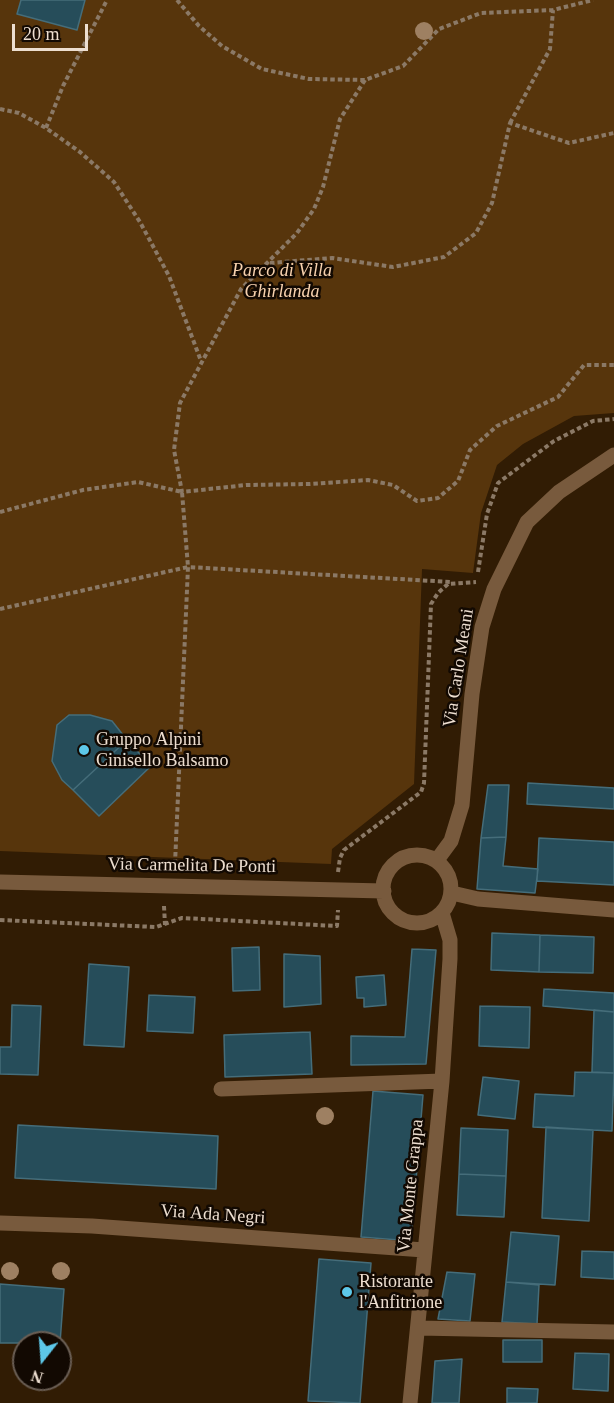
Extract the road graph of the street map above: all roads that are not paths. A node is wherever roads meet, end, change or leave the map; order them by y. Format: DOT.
graph roads {
  1 [pos="614,455"];
  2 [pos="437,860"];
  3 [pos="0,882"];
  4 [pos="384,891"];
  5 [pos="452,893"];
  6 [pos="614,910"];
  7 [pos="442,913"];
  8 [pos="441,1081"];
  9 [pos="221,1089"];
  10 [pos="0,1223"];
  11 [pos="424,1250"];
  12 [pos="419,1328"];
  13 [pos="614,1332"];
  14 [pos="410,1403"];
  1 -- 2 [label="street, Via Carlo Meani"];
  2 -- 4 [label="street"];
  2 -- 5 [label="street"];
  3 -- 4 [label="street, Via Carmelita De Ponti"];
  4 -- 7 [label="street"];
  5 -- 6 [label="street"];
  5 -- 7 [label="street"];
  7 -- 8 [label="street, Via Monte Grappa"];
  8 -- 9 [label="street"];
  8 -- 11 [label="street, Via Monte Grappa"];
  10 -- 11 [label="street, Via Ada Negri"];
  11 -- 12 [label="street, Via Monte Grappa"];
  12 -- 13 [label="street"];
  12 -- 14 [label="street, Via Monte Grappa"];
}
